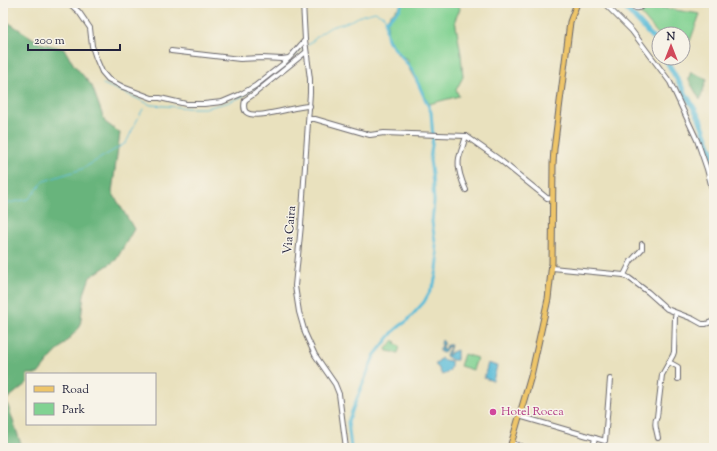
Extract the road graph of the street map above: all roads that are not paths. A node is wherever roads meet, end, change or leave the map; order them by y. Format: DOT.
graph roads {
  1 [pos="69,3"];
  2 [pos="303,3"];
  3 [pos="577,3"];
  4 [pos="604,3"];
  5 [pos="629,3"];
  6 [pos="646,3"];
  7 [pos="305,40"];
  8 [pos="171,51"];
  9 [pos="306,52"];
  10 [pos="289,58"];
  11 [pos="310,106"];
  12 [pos="309,119"];
  13 [pos="466,136"];
  14 [pos="466,190"];
  15 [pos="714,196"];
  16 [pos="552,199"];
  17 [pos="642,244"];
  18 [pos="552,268"];
  19 [pos="624,275"];
  20 [pos="676,313"];
  21 [pos="714,321"];
  22 [pos="669,362"];
  23 [pos="610,379"];
  24 [pos="678,379"];
  25 [pos="519,416"];
  26 [pos="595,438"];
  27 [pos="658,438"];
  28 [pos="510,446"];
  29 [pos="346,448"];
  30 [pos="527,448"];
  31 [pos="593,448"];
  1 -- 10 [label="street"];
  2 -- 7 [label="street, Via Caira"];
  3 -- 16 [label="main road"];
  4 -- 15 [label="street"];
  5 -- 6 [label="street"];
  7 -- 9 [label="street, Via Caira"];
  7 -- 10 [label="street"];
  8 -- 10 [label="street"];
  9 -- 11 [label="street, Via Caira"];
  9 -- 11 [label="street"];
  11 -- 12 [label="street, Via Caira"];
  12 -- 13 [label="street"];
  12 -- 29 [label="street, Via Caira"];
  13 -- 14 [label="street"];
  13 -- 16 [label="street"];
  16 -- 18 [label="main road"];
  17 -- 19 [label="street"];
  18 -- 19 [label="street"];
  18 -- 25 [label="main road"];
  19 -- 20 [label="street"];
  20 -- 21 [label="street"];
  20 -- 22 [label="street"];
  22 -- 24 [label="street"];
  22 -- 27 [label="street"];
  23 -- 26 [label="street"];
  25 -- 26 [label="street"];
  25 -- 28 [label="main road"];
  26 -- 31 [label="street"];
  28 -- 30 [label="street"];
}
